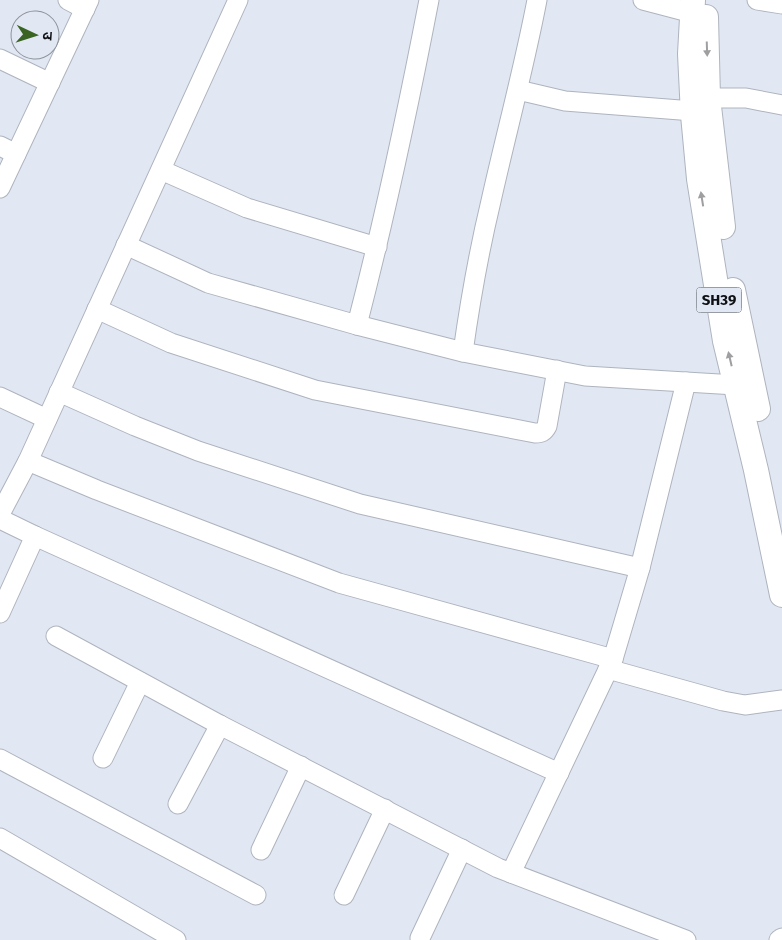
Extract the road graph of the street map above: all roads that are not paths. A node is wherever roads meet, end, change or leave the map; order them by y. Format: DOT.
graph roads {
  1 [pos="68,0"];
  2 [pos="238,0"];
  3 [pos="429,0"];
  4 [pos="537,0"];
  5 [pos="643,0"];
  6 [pos="757,0"];
  7 [pos="782,4"];
  8 [pos="87,5"];
  9 [pos="699,7"];
  10 [pos="0,59"];
  11 [pos="50,84"];
  12 [pos="518,90"];
  13 [pos="700,104"];
  14 [pos="782,105"];
  15 [pos="8,150"];
  16 [pos="161,170"];
  17 [pos="0,188"];
  18 [pos="126,245"];
  19 [pos="377,247"];
  20 [pos="97,309"];
  21 [pos="357,325"];
  22 [pos="463,352"];
  23 [pos="557,370"];
  24 [pos="686,382"];
  25 [pos="736,385"];
  26 [pos="59,392"];
  27 [pos="0,397"];
  28 [pos="48,419"];
  29 [pos="28,461"];
  30 [pos="0,514"];
  31 [pos="0,519"];
  32 [pos="782,525"];
  33 [pos="35,536"];
  34 [pos="640,568"];
  35 [pos="782,595"];
  36 [pos="0,613"];
  37 [pos="56,636"];
  38 [pos="611,664"];
  39 [pos="140,682"];
  40 [pos="782,700"];
  41 [pos="220,724"];
  42 [pos="103,758"];
  43 [pos="0,759"];
  44 [pos="302,766"];
  45 [pos="559,772"];
  46 [pos="178,804"];
  47 [pos="385,809"];
  48 [pos="0,838"];
  49 [pos="462,849"];
  50 [pos="261,850"];
  51 [pos="511,873"];
  52 [pos="256,895"];
  53 [pos="344,895"];
  54 [pos="420,938"];
  55 [pos="176,940"];
  56 [pos="686,940"];
  1 -- 8 [label="street"];
  2 -- 16 [label="street"];
  3 -- 19 [label="street"];
  4 -- 12 [label="street"];
  5 -- 9 [label="street"];
  6 -- 7 [label="street"];
  8 -- 11 [label="street"];
  9 -- 13 [label="main road, SH39"];
  10 -- 11 [label="street"];
  11 -- 15 [label="street"];
  12 -- 13 [label="street"];
  12 -- 22 [label="street"];
  13 -- 14 [label="street"];
  25 -- 13 [label="main road, SH39, one-way"];
  13 -- 32 [label="main road, SH39"];
  15 -- 17 [label="street"];
  16 -- 18 [label="street"];
  16 -- 19 [label="street"];
  18 -- 20 [label="street"];
  18 -- 21 [label="street"];
  19 -- 21 [label="street"];
  20 -- 23 [label="street"];
  20 -- 26 [label="street"];
  21 -- 22 [label="street"];
  22 -- 23 [label="street"];
  23 -- 24 [label="street"];
  24 -- 25 [label="street"];
  24 -- 34 [label="street"];
  25 -- 35 [label="main road, SH39"];
  26 -- 28 [label="street"];
  26 -- 34 [label="street"];
  27 -- 28 [label="street"];
  28 -- 29 [label="street"];
  29 -- 30 [label="street"];
  29 -- 38 [label="street"];
  31 -- 33 [label="street"];
  33 -- 36 [label="street"];
  33 -- 45 [label="street"];
  34 -- 38 [label="street"];
  37 -- 39 [label="street"];
  38 -- 40 [label="street"];
  38 -- 45 [label="street"];
  39 -- 41 [label="street"];
  39 -- 42 [label="street"];
  41 -- 44 [label="street"];
  41 -- 46 [label="street"];
  43 -- 52 [label="street"];
  44 -- 47 [label="street"];
  44 -- 50 [label="street"];
  45 -- 51 [label="street"];
  47 -- 49 [label="street"];
  47 -- 53 [label="street"];
  48 -- 55 [label="street"];
  49 -- 51 [label="street"];
  49 -- 54 [label="street"];
  51 -- 56 [label="street"];
}
